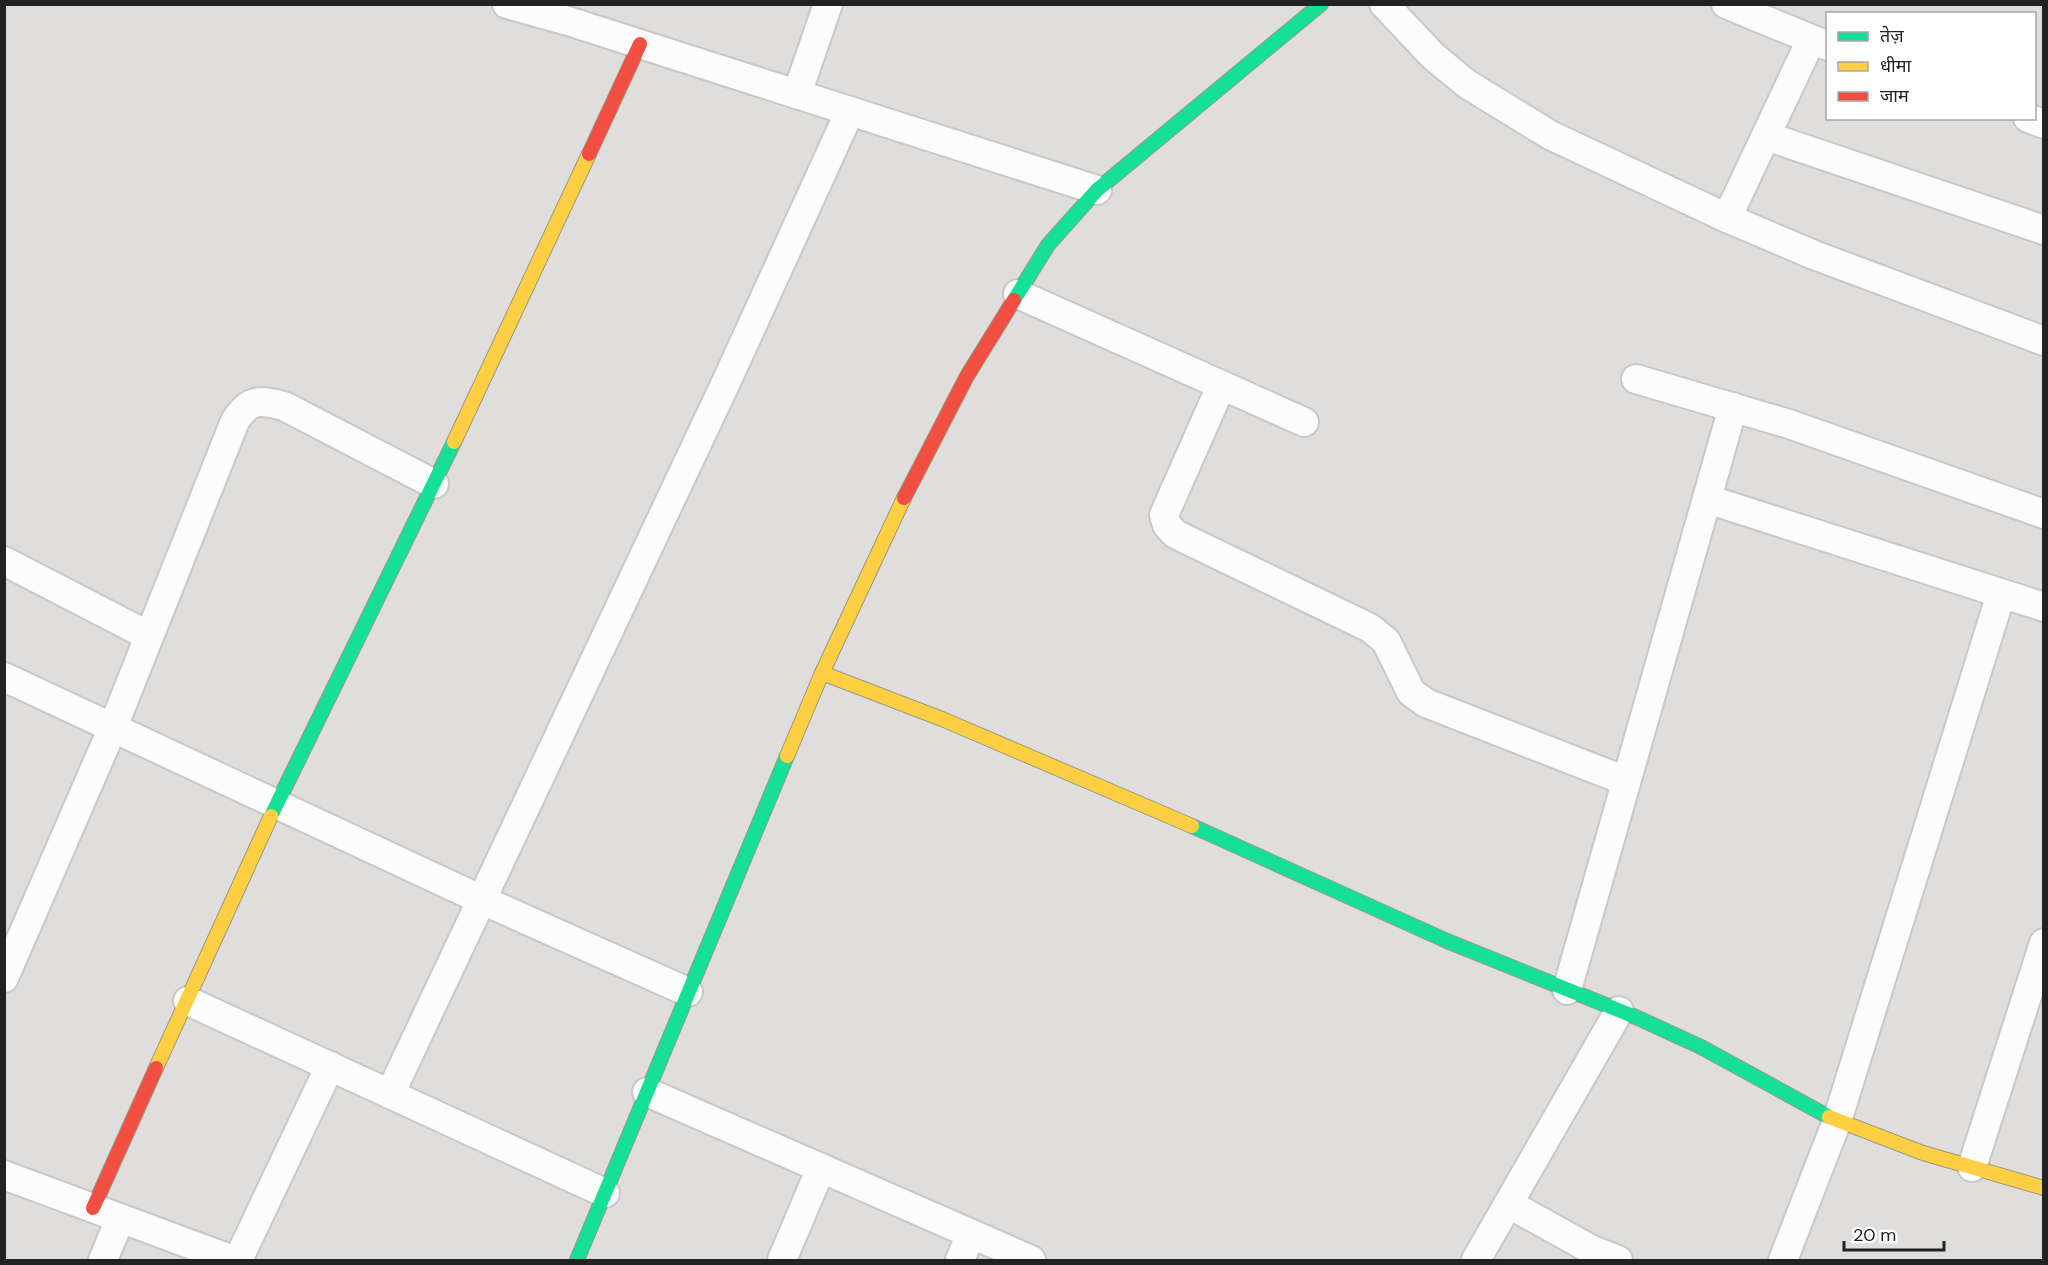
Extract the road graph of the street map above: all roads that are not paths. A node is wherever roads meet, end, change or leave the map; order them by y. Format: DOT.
graph roads {
  1 [pos="507,4"];
  2 [pos="828,4"];
  3 [pos="1321,4"];
  4 [pos="1384,4"];
  5 [pos="1726,4"];
  6 [pos="571,13"];
  7 [pos="1819,43"];
  8 [pos="640,44"];
  9 [pos="797,94"];
  10 [pos="850,111"];
  11 [pos="1766,136"];
  12 [pos="1097,190"];
  13 [pos="1727,218"];
  14 [pos="2043,230"];
  15 [pos="1018,294"];
  16 [pos="2043,340"];
  17 [pos="1636,380"];
  18 [pos="1221,386"];
  19 [pos="1733,407"];
  20 [pos="1304,422"];
  21 [pos="434,484"];
  22 [pos="1707,500"];
  23 [pos="2043,514"];
  24 [pos="4,561"];
  25 [pos="2001,594"];
  26 [pos="2043,607"];
  27 [pos="149,636"];
  28 [pos="822,674"];
  29 [pos="4,677"];
  30 [pos="113,727"];
  31 [pos="1626,781"];
  32 [pos="278,803"];
  33 [pos="482,900"];
  34 [pos="2043,943"];
  35 [pos="4,978"];
  36 [pos="1567,990"];
  37 [pos="688,992"];
  38 [pos="188,1001"];
  39 [pos="1619,1011"];
  40 [pos="330,1066"];
  41 [pos="647,1092"];
  42 [pos="390,1094"];
  43 [pos="1837,1121"];
  44 [pos="1972,1167"];
  45 [pos="821,1168"];
  46 [pos="4,1175"];
  47 [pos="2043,1188"];
  48 [pos="605,1193"];
  49 [pos="1509,1204"];
  50 [pos="93,1208"];
  51 [pos="120,1219"];
  52 [pos="971,1234"];
  53 [pos="1589,1255"];
  54 [pos="103,1260"];
  55 [pos="232,1260"];
  56 [pos="238,1260"];
  57 [pos="577,1260"];
  58 [pos="782,1260"];
  59 [pos="960,1260"];
  60 [pos="1031,1260"];
  61 [pos="1476,1260"];
  62 [pos="1618,1260"];
  63 [pos="1784,1260"];
  1 -- 6 [label="street"];
  2 -- 9 [label="street"];
  3 -- 12 [label="street"];
  4 -- 13 [label="street"];
  5 -- 7 [label="street"];
  6 -- 8 [label="street"];
  7 -- 11 [label="street"];
  8 -- 9 [label="street"];
  8 -- 21 [label="street"];
  9 -- 10 [label="street"];
  10 -- 12 [label="street"];
  10 -- 33 [label="street"];
  11 -- 13 [label="street"];
  11 -- 14 [label="street"];
  12 -- 15 [label="street"];
  13 -- 16 [label="street"];
  15 -- 18 [label="street"];
  15 -- 28 [label="street"];
  17 -- 19 [label="street"];
  18 -- 20 [label="street"];
  18 -- 31 [label="street"];
  19 -- 22 [label="street"];
  19 -- 23 [label="street"];
  21 -- 27 [label="street"];
  21 -- 32 [label="street"];
  22 -- 25 [label="street"];
  22 -- 31 [label="street"];
  24 -- 27 [label="street"];
  25 -- 26 [label="street"];
  25 -- 43 [label="street"];
  27 -- 30 [label="street"];
  28 -- 36 [label="street"];
  28 -- 37 [label="street"];
  29 -- 30 [label="street"];
  30 -- 32 [label="street"];
  30 -- 35 [label="street"];
  31 -- 36 [label="street"];
  32 -- 33 [label="street"];
  32 -- 38 [label="street"];
  33 -- 37 [label="street"];
  33 -- 42 [label="street"];
  34 -- 44 [label="street"];
  36 -- 39 [label="street"];
  37 -- 41 [label="street"];
  38 -- 40 [label="street"];
  38 -- 50 [label="street"];
  39 -- 43 [label="street"];
  39 -- 49 [label="street"];
  40 -- 42 [label="street"];
  40 -- 56 [label="street"];
  41 -- 45 [label="street"];
  41 -- 48 [label="street"];
  42 -- 48 [label="street"];
  43 -- 44 [label="street"];
  43 -- 63 [label="street"];
  44 -- 47 [label="street"];
  45 -- 52 [label="street"];
  45 -- 58 [label="street"];
  46 -- 50 [label="street"];
  48 -- 57 [label="street"];
  49 -- 53 [label="street"];
  49 -- 61 [label="street"];
  50 -- 51 [label="street"];
  51 -- 54 [label="street"];
  51 -- 55 [label="street"];
  52 -- 59 [label="street"];
  52 -- 60 [label="street"];
  53 -- 62 [label="street"];
}
